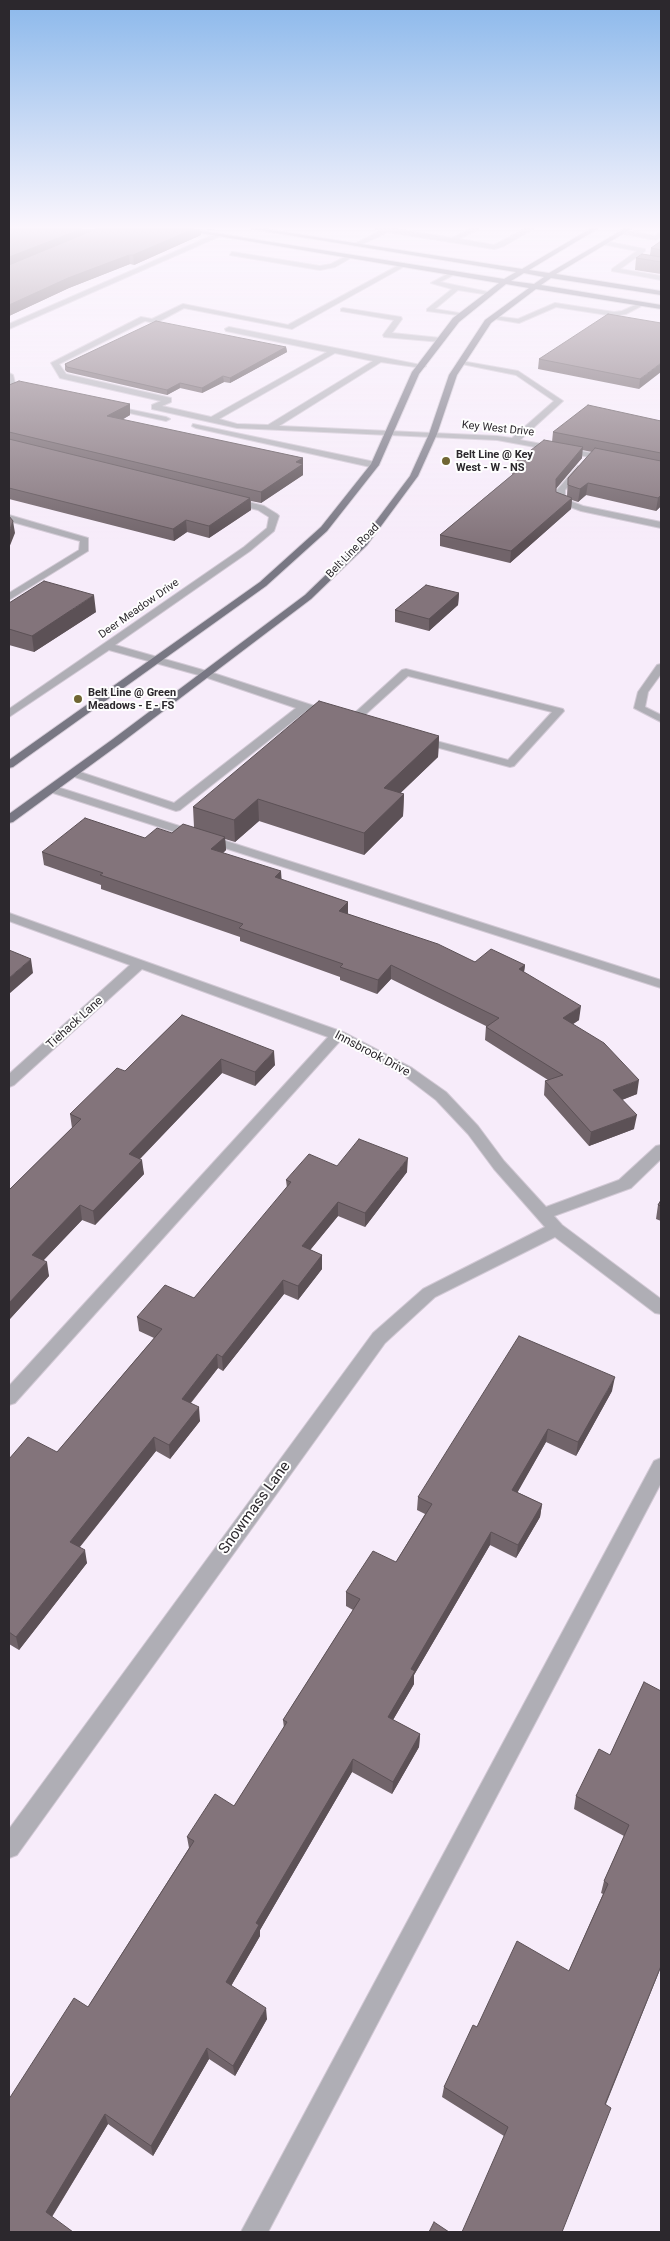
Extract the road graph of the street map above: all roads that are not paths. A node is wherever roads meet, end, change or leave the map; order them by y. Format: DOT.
graph roads {
  1 [pos="114,334"];
  2 [pos="247,334"];
  3 [pos="388,334"];
  4 [pos="447,334"];
  5 [pos="480,334"];
  6 [pos="441,340"];
  7 [pos="334,351"];
  8 [pos="380,360"];
  9 [pos="461,363"];
  10 [pos="422,366"];
  11 [pos="9,375"];
  12 [pos="40,391"];
  13 [pos="98,404"];
  14 [pos="212,420"];
  15 [pos="270,428"];
  16 [pos="390,432"];
  17 [pos="433,434"];
  18 [pos="514,441"];
  19 [pos="592,455"];
  20 [pos="620,461"];
  21 [pos="375,465"];
  22 [pos="225,499"];
  23 [pos="9,518"];
  24 [pos="661,524"];
  25 [pos="9,597"];
  26 [pos="107,646"];
  27 [pos="157,661"];
  28 [pos="661,667"];
  29 [pos="206,674"];
  30 [pos="9,700"];
  31 [pos="22,704"];
  32 [pos="304,707"];
  33 [pos="9,714"];
  34 [pos="661,719"];
  35 [pos="408,736"];
  36 [pos="9,765"];
  37 [pos="73,773"];
  38 [pos="51,788"];
  39 [pos="9,819"];
  40 [pos="9,917"];
  41 [pos="141,963"];
  42 [pos="661,984"];
  43 [pos="338,1035"];
  44 [pos="9,1082"];
  45 [pos="661,1150"];
  46 [pos="542,1214"];
  47 [pos="556,1229"];
  48 [pos="661,1308"];
  49 [pos="9,1398"];
  50 [pos="661,1466"];
  51 [pos="9,1847"];
  52 [pos="254,2232"];
  1 -- 14 [label="street, Key West Drive"];
  2 -- 7 [label="street"];
  3 -- 6 [label="street"];
  4 -- 6 [label="main road"];
  5 -- 9 [label="main road, Belt Line Road"];
  6 -- 10 [label="main road"];
  7 -- 8 [label="street"];
  7 -- 14 [label="street"];
  8 -- 10 [label="street"];
  8 -- 15 [label="street"];
  9 -- 17 [label="main road, Belt Line Road"];
  9 -- 18 [label="street"];
  10 -- 16 [label="main road"];
  11 -- 12 [label="street"];
  13 -- 21 [label="street"];
  14 -- 15 [label="street, Key West Drive"];
  15 -- 16 [label="street, Key West Drive"];
  16 -- 17 [label="street, Key West Drive"];
  16 -- 21 [label="main road"];
  17 -- 18 [label="street, Key West Drive"];
  17 -- 29 [label="main road, Belt Line Road"];
  18 -- 19 [label="street, Key West Drive"];
  19 -- 20 [label="street, Key West Drive"];
  19 -- 24 [label="street"];
  21 -- 27 [label="main road"];
  22 -- 26 [label="street, Deer Meadow Drive"];
  23 -- 25 [label="street"];
  26 -- 27 [label="street"];
  26 -- 31 [label="street, Deer Meadow Drive"];
  27 -- 29 [label="street"];
  27 -- 36 [label="main road"];
  28 -- 34 [label="street"];
  29 -- 32 [label="street"];
  29 -- 37 [label="main road, Belt Line Road"];
  30 -- 31 [label="street"];
  31 -- 33 [label="street, Deer Meadow Drive"];
  32 -- 35 [label="street"];
  32 -- 37 [label="street"];
  37 -- 38 [label="main road, Belt Line Road"];
  38 -- 39 [label="main road, Belt Line Road"];
  38 -- 42 [label="street"];
  40 -- 41 [label="street, Innsbrook Drive"];
  41 -- 43 [label="street, Innsbrook Drive"];
  41 -- 44 [label="street, Tiehack Lane"];
  43 -- 46 [label="street, Innsbrook Drive"];
  43 -- 49 [label="street"];
  45 -- 46 [label="street"];
  46 -- 47 [label="street, Innsbrook Drive"];
  47 -- 48 [label="street, Innsbrook Drive"];
  47 -- 51 [label="street, Snowmass Lane"];
  50 -- 52 [label="street"];
}
